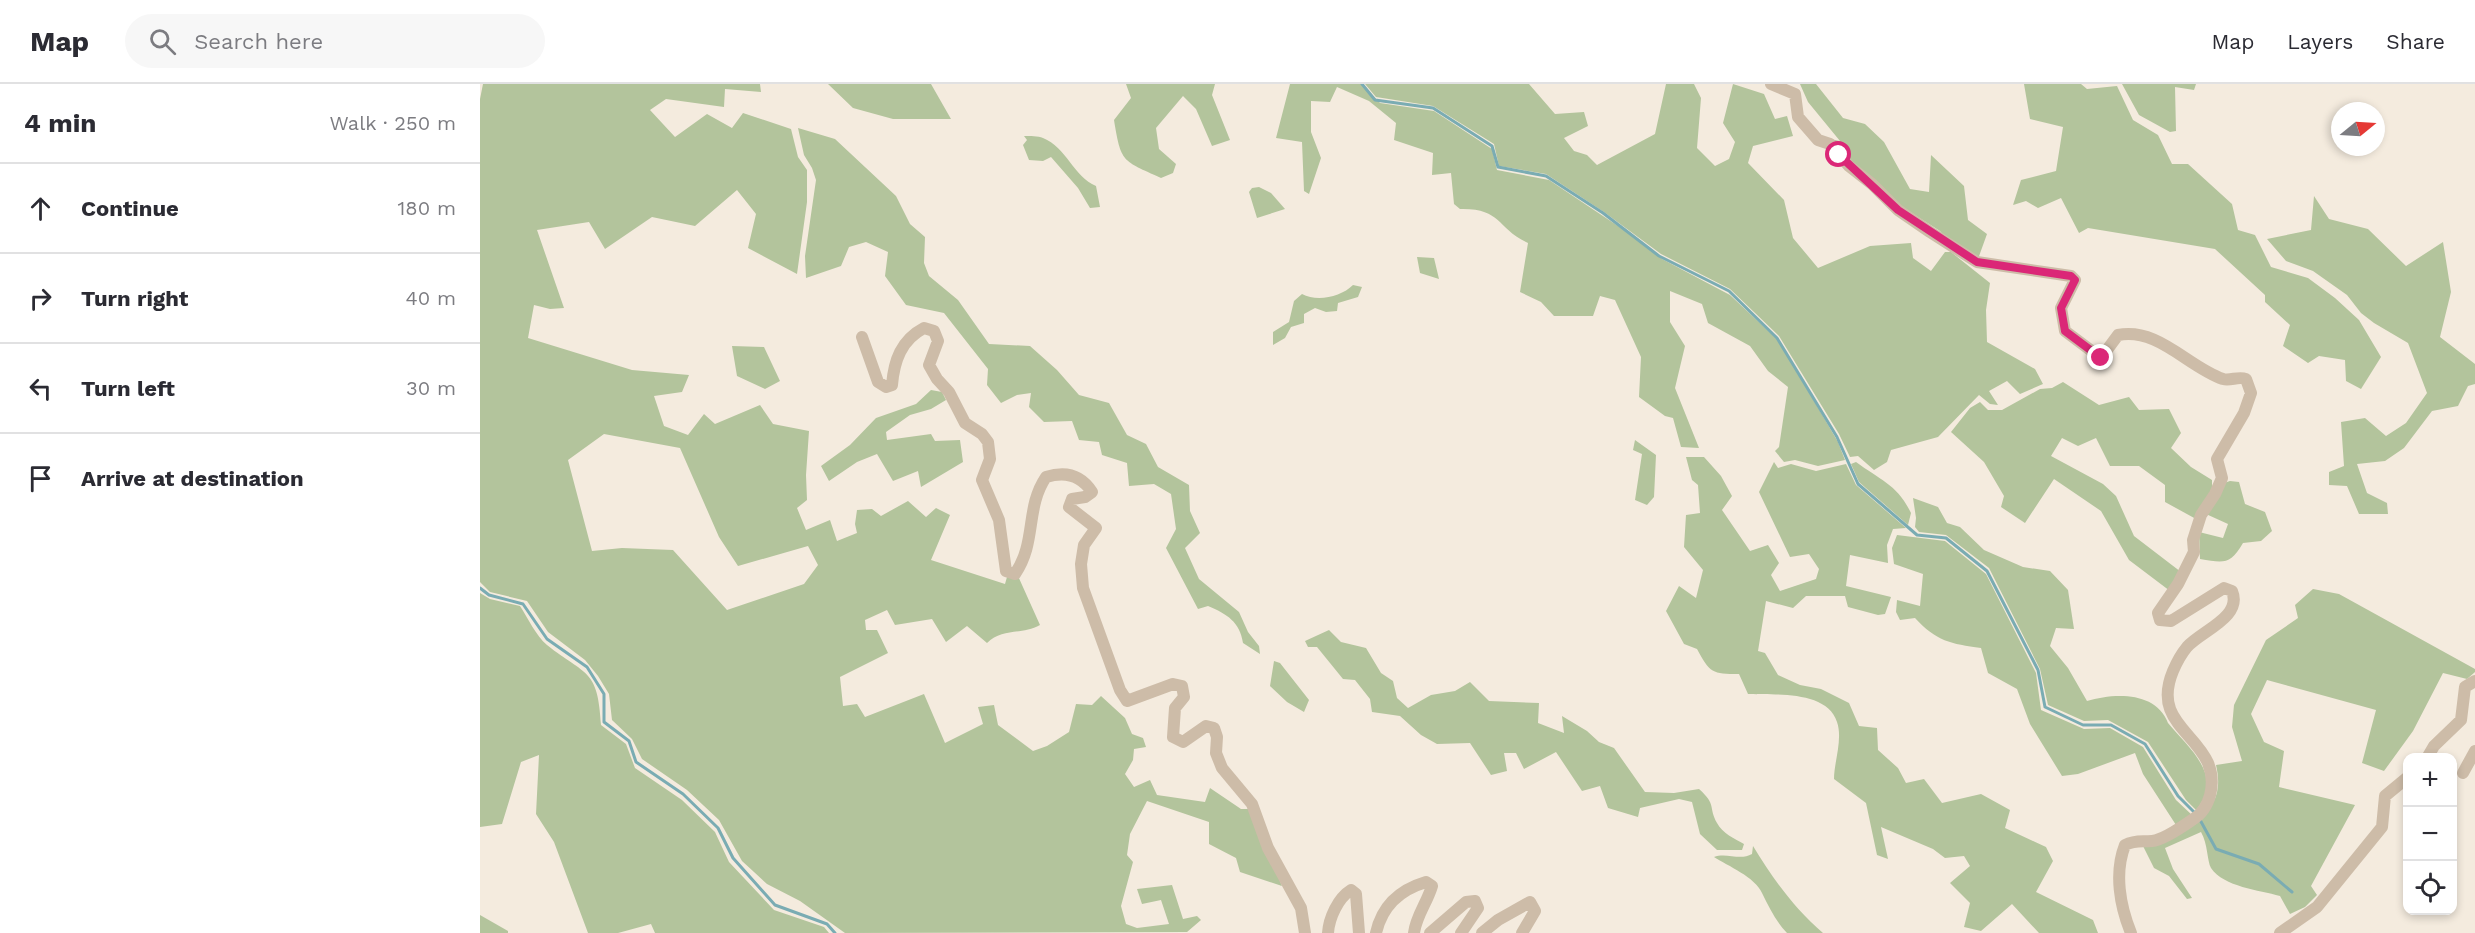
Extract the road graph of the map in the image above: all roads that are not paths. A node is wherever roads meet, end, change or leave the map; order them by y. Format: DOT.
graph roads {
  1 [pos="1771,84"];
  2 [pos="862,337"];
  3 [pos="2475,681"];
  4 [pos="2475,751"];
  5 [pos="2430,753"];
  6 [pos="2463,773"];
  7 [pos="2403,781"];
  8 [pos="1305,933"];
  9 [pos="1328,933"];
  10 [pos="1359,933"];
  11 [pos="1376,933"];
  12 [pos="1414,933"];
  13 [pos="1430,933"];
  14 [pos="1461,933"];
  15 [pos="1482,933"];
  16 [pos="1522,933"];
  17 [pos="2131,933"];
  18 [pos="2280,933"];
  1 -- 17 [label="street"];
  2 -- 8 [label="street"];
  3 -- 5 [label="street"];
  4 -- 6 [label="street"];
  7 -- 18 [label="street"];
  9 -- 10 [label="street"];
  11 -- 12 [label="street"];
  13 -- 14 [label="street"];
  15 -- 16 [label="street"];
}
